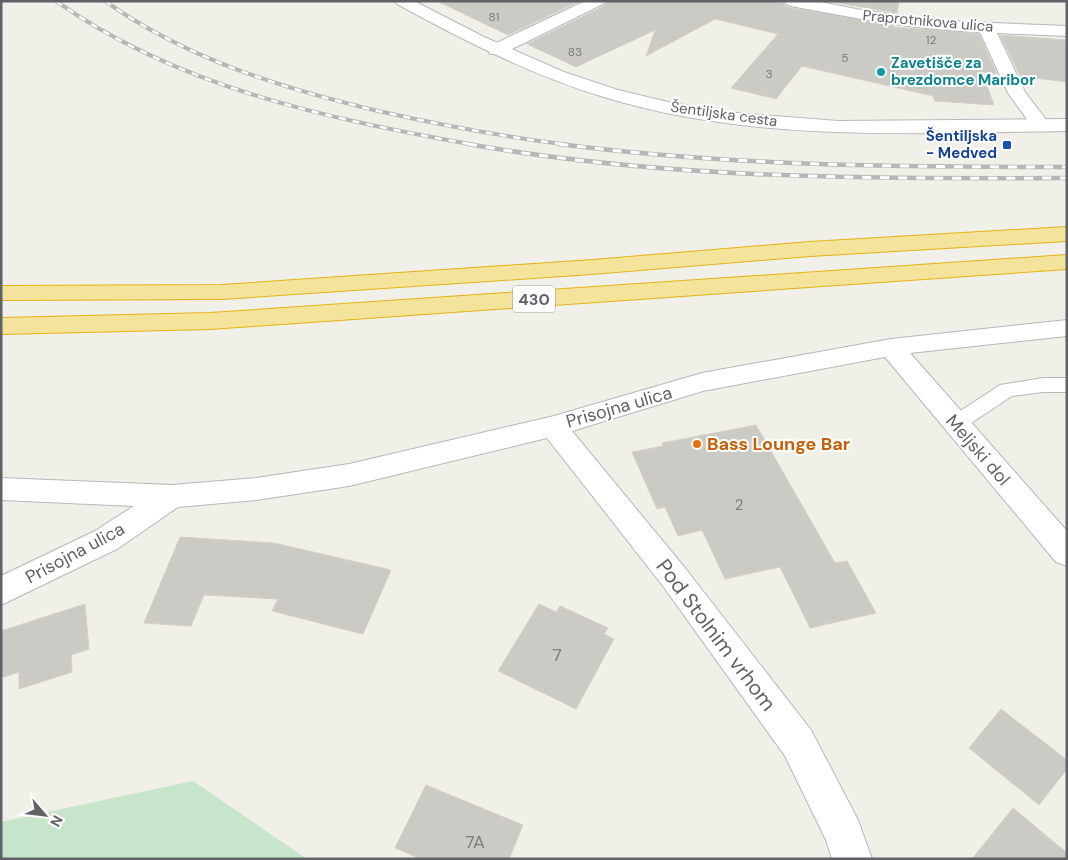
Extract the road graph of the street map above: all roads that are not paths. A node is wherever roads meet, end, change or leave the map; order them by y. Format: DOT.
graph roads {
  1 [pos="402,1"];
  2 [pos="598,1"];
  3 [pos="791,1"];
  4 [pos="986,27"];
  5 [pos="1067,31"];
  6 [pos="496,50"];
  7 [pos="1041,125"];
  8 [pos="1067,125"];
  9 [pos="1067,234"];
  10 [pos="1067,262"];
  11 [pos="1,293"];
  12 [pos="1,326"];
  13 [pos="1067,328"];
  14 [pos="891,347"];
  15 [pos="1067,385"];
  16 [pos="955,424"];
  17 [pos="554,426"];
  18 [pos="1,489"];
  19 [pos="172,496"];
  20 [pos="1067,552"];
  21 [pos="1,592"];
  22 [pos="852,859"];
  1 -- 6 [label="street, Šentiljska cesta"];
  2 -- 6 [label="street"];
  3 -- 4 [label="street, Praprotnikova ulica"];
  4 -- 5 [label="street, Praprotnikova ulica"];
  4 -- 7 [label="street"];
  6 -- 7 [label="street, Šentiljska cesta"];
  7 -- 8 [label="street, Šentiljska cesta"];
  9 -- 11 [label="highway, 430"];
  10 -- 12 [label="highway, 430"];
  13 -- 14 [label="street, Prisojna ulica"];
  14 -- 16 [label="street, Meljski dol"];
  14 -- 17 [label="street, Prisojna ulica"];
  15 -- 16 [label="lane"];
  16 -- 20 [label="street, Meljski dol"];
  17 -- 19 [label="street, Prisojna ulica"];
  17 -- 22 [label="street, Pod Stolnim vrhom"];
  18 -- 19 [label="street, Prisojna ulica"];
  19 -- 21 [label="street, Prisojna ulica"];
}
